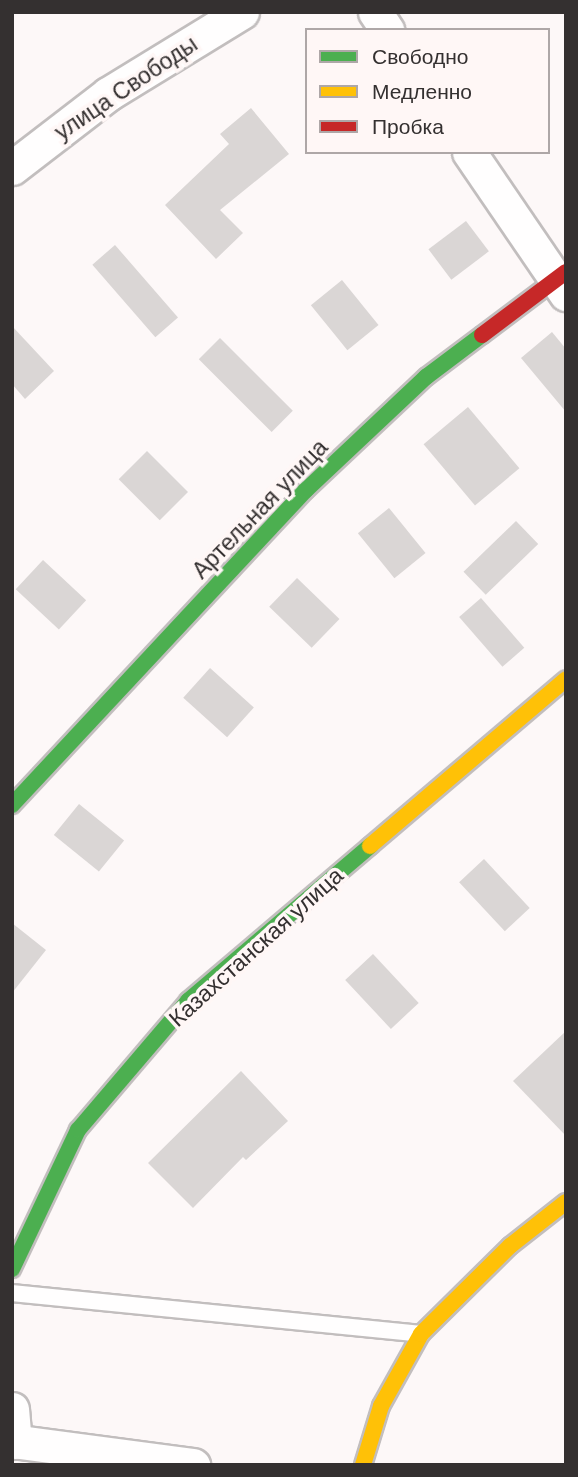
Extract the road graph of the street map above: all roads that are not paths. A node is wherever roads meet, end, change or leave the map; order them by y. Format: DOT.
graph roads {
  1 [pos="242,12"];
  2 [pos="375,12"];
  3 [pos="386,28"];
  4 [pos="470,154"];
  5 [pos="12,168"];
  6 [pos="563,282"];
  7 [pos="566,679"];
  8 [pos="12,805"];
  9 [pos="566,1202"];
  10 [pos="12,1269"];
  11 [pos="12,1293"];
  12 [pos="421,1334"];
  13 [pos="12,1409"];
  14 [pos="14,1442"];
  15 [pos="193,1465"];
  16 [pos="363,1465"];
  1 -- 5 [label="street, улица Свободы"];
  2 -- 3 [label="street"];
  4 -- 6 [label="street"];
  6 -- 8 [label="street, Артельная улица"];
  7 -- 10 [label="street, Казахстанская улица"];
  9 -- 12 [label="street"];
  11 -- 12 [label="lane"];
  12 -- 16 [label="street"];
  13 -- 14 [label="street"];
  14 -- 15 [label="street"];
}
